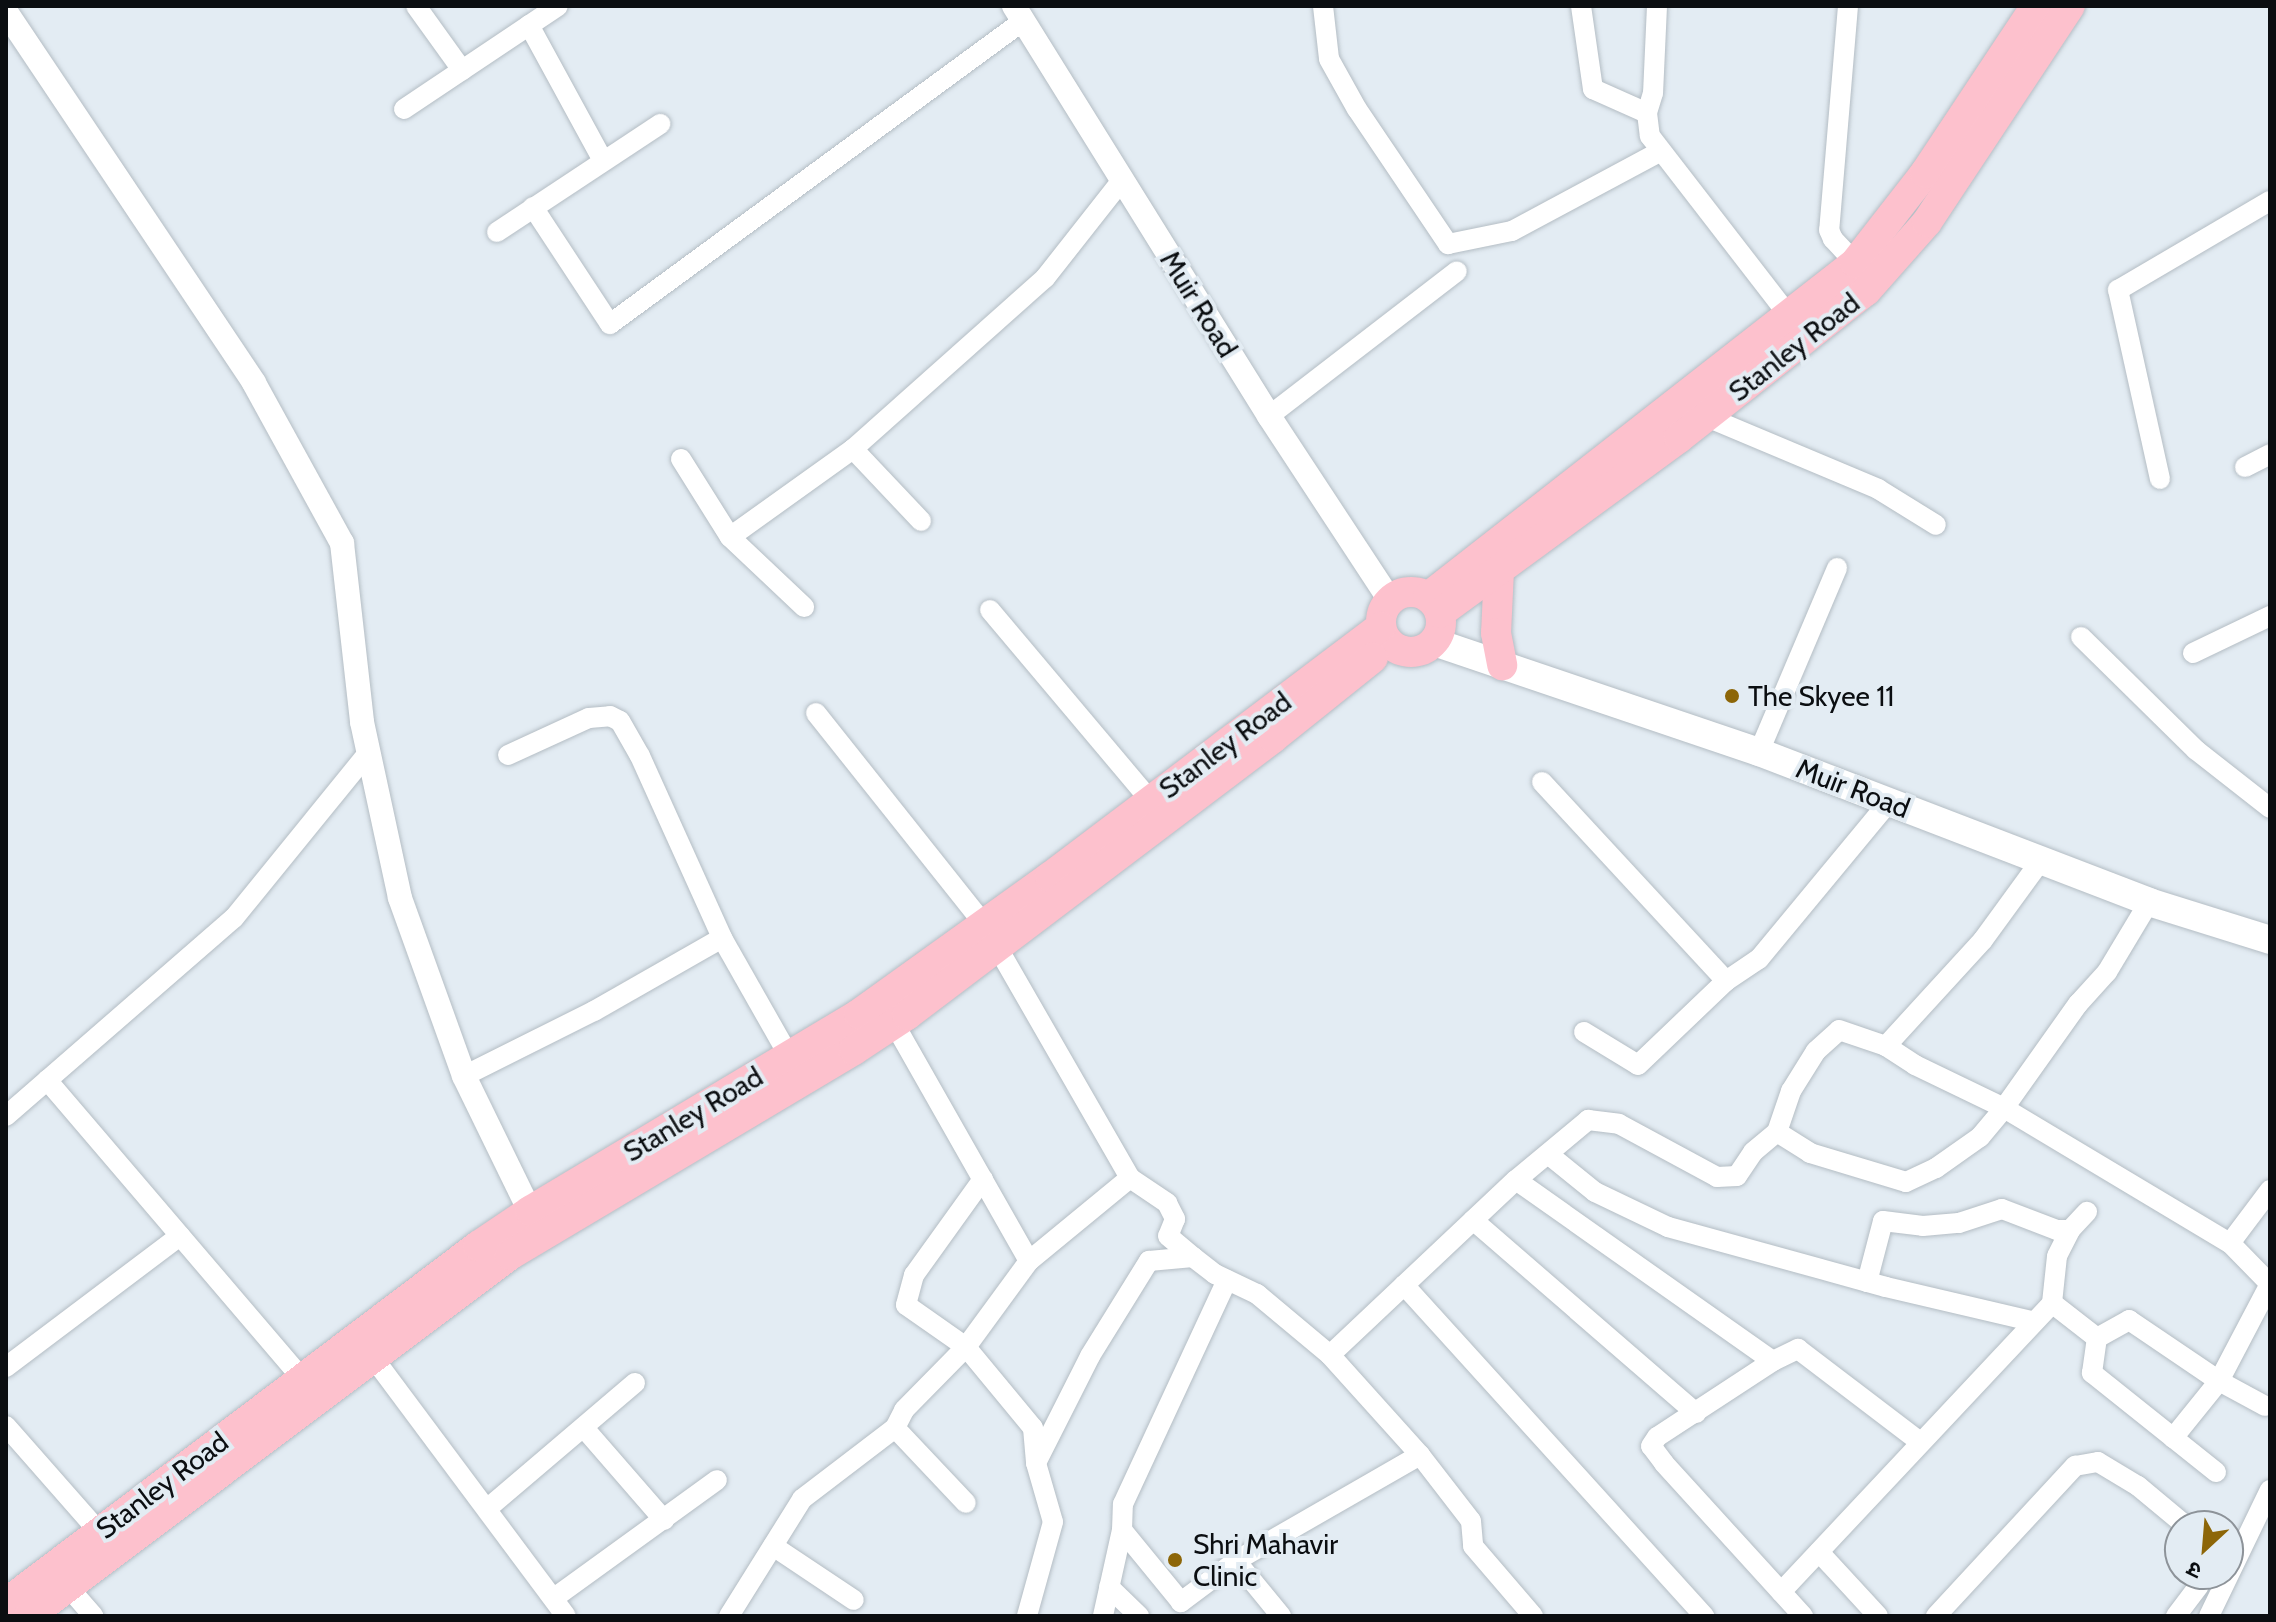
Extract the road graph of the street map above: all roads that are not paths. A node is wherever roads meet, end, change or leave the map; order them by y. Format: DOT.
graph roads {
  1 [pos="416,6"];
  2 [pos="558,6"];
  3 [pos="1323,6"];
  4 [pos="1581,6"];
  5 [pos="1657,6"];
  6 [pos="1848,6"];
  7 [pos="2036,6"];
  8 [pos="2070,6"];
  9 [pos="6,12"];
  10 [pos="1018,13"];
  11 [pos="529,25"];
  12 [pos="462,70"];
  13 [pos="404,109"];
  14 [pos="1647,113"];
  15 [pos="660,124"];
  16 [pos="1661,151"];
  17 [pos="603,161"];
  18 [pos="1122,180"];
  19 [pos="2270,201"];
  20 [pos="533,207"];
  21 [pos="497,232"];
  22 [pos="1855,263"];
  23 [pos="1457,271"];
  24 [pos="1790,317"];
  25 [pos="1269,416"];
  26 [pos="1707,417"];
  27 [pos="853,449"];
  28 [pos="2270,454"];
  29 [pos="681,459"];
  30 [pos="2245,467"];
  31 [pos="2160,479"];
  32 [pos="921,521"];
  33 [pos="1936,525"];
  34 [pos="730,537"];
  35 [pos="1837,568"];
  36 [pos="1499,570"];
  37 [pos="804,607"];
  38 [pos="990,610"];
  39 [pos="2270,616"];
  40 [pos="1434,617"];
  41 [pos="1387,623"];
  42 [pos="2081,637"];
  43 [pos="2193,653"];
  44 [pos="1502,665"];
  45 [pos="816,713"];
  46 [pos="369,752"];
  47 [pos="1759,752"];
  48 [pos="508,755"];
  49 [pos="1542,782"];
  50 [pos="1151,801"];
  51 [pos="1889,802"];
  52 [pos="2270,808"];
  53 [pos="2042,859"];
  54 [pos="2149,902"];
  55 [pos="990,935"];
  56 [pos="722,938"];
  57 [pos="2270,940"];
  58 [pos="1726,981"];
  59 [pos="894,1023"];
  60 [pos="1584,1032"];
  61 [pos="1886,1046"];
  62 [pos="789,1056"];
  63 [pos="464,1076"];
  64 [pos="47,1080"];
  65 [pos="2004,1108"];
  66 [pos="6,1116"];
  67 [pos="1777,1132"];
  68 [pos="1548,1154"];
  69 [pos="1130,1178"];
  70 [pos="983,1179"];
  71 [pos="1516,1180"];
  72 [pos="2270,1190"];
  73 [pos="2087,1212"];
  74 [pos="1473,1220"];
  75 [pos="536,1223"];
  76 [pos="2070,1230"];
  77 [pos="180,1236"];
  78 [pos="2230,1243"];
  79 [pos="1193,1257"];
  80 [pos="1029,1261"];
  81 [pos="1227,1280"];
  82 [pos="1867,1282"];
  83 [pos="2270,1284"];
  84 [pos="1404,1285"];
  85 [pos="2052,1303"];
  86 [pos="2031,1321"];
  87 [pos="2097,1338"];
  88 [pos="966,1347"];
  89 [pos="1330,1355"];
  90 [pos="372,1356"];
  91 [pos="1773,1361"];
  92 [pos="6,1367"];
  93 [pos="302,1379"];
  94 [pos="2219,1381"];
  95 [pos="635,1383"];
  96 [pos="2265,1406"];
  97 [pos="1696,1413"];
  98 [pos="6,1426"];
  99 [pos="584,1428"];
  100 [pos="895,1428"];
  101 [pos="2173,1438"];
  102 [pos="1920,1442"];
  103 [pos="1420,1455"];
  104 [pos="1036,1463"];
  105 [pos="2216,1472"];
  106 [pos="717,1480"];
  107 [pos="2270,1490"];
  108 [pos="966,1503"];
  109 [pos="488,1508"];
  110 [pos="2167,1510"];
  111 [pos="664,1520"];
  112 [pos="1122,1530"];
  113 [pos="107,1542"];
  114 [pos="773,1546"];
  115 [pos="1819,1552"];
  116 [pos="1236,1561"];
  117 [pos="1109,1587"];
  118 [pos="69,1588"];
  119 [pos="2196,1590"];
  120 [pos="1781,1592"];
  121 [pos="554,1598"];
  122 [pos="854,1600"];
  123 [pos="6,1603"];
  124 [pos="29,1616"];
  125 [pos="93,1616"];
  126 [pos="566,1616"];
  127 [pos="729,1616"];
  128 [pos="1027,1616"];
  129 [pos="1103,1616"];
  130 [pos="1139,1616"];
  131 [pos="1281,1616"];
  132 [pos="1533,1616"];
  133 [pos="1704,1616"];
  134 [pos="1803,1616"];
  135 [pos="1878,1616"];
  136 [pos="1936,1616"];
  137 [pos="2176,1616"];
  138 [pos="2209,1616"];
  1 -- 12 [label="street"];
  2 -- 11 [label="street"];
  3 -- 16 [label="street"];
  4 -- 14 [label="street"];
  5 -- 14 [label="street"];
  6 -- 22 [label="street"];
  7 -- 22 [label="main road, Stanley Road"];
  8 -- 26 [label="main road, Stanley Road"];
  9 -- 46 [label="street"];
  10 -- 18 [label="street, Muir Road"];
  10 -- 20 [label="street"];
  11 -- 12 [label="street"];
  11 -- 17 [label="street"];
  12 -- 13 [label="street"];
  14 -- 16 [label="street"];
  15 -- 17 [label="street"];
  16 -- 24 [label="street"];
  17 -- 20 [label="street"];
  18 -- 25 [label="street, Muir Road"];
  18 -- 27 [label="street"];
  19 -- 31 [label="street"];
  20 -- 21 [label="street"];
  22 -- 24 [label="main road, Stanley Road"];
  23 -- 25 [label="street"];
  24 -- 40 [label="main road, Stanley Road"];
  25 -- 41 [label="street, Muir Road"];
  26 -- 33 [label="street"];
  26 -- 36 [label="main road, Stanley Road"];
  27 -- 32 [label="street"];
  27 -- 34 [label="street"];
  28 -- 30 [label="street"];
  29 -- 34 [label="street"];
  34 -- 37 [label="street"];
  35 -- 47 [label="street"];
  36 -- 40 [label="main road, Stanley Road"];
  36 -- 44 [label="main road"];
  38 -- 50 [label="street"];
  39 -- 43 [label="street"];
  40 -- 41 [label="main road"];
  40 -- 41 [label="main road"];
  40 -- 44 [label="main road, Muir Road"];
  41 -- 50 [label="main road, Stanley Road"];
  41 -- 55 [label="main road, Stanley Road"];
  42 -- 52 [label="street"];
  44 -- 47 [label="main road, Muir Road"];
  45 -- 55 [label="street"];
  46 -- 63 [label="street"];
  46 -- 64 [label="street"];
  47 -- 51 [label="main road, Muir Road"];
  48 -- 56 [label="street"];
  49 -- 58 [label="street"];
  50 -- 55 [label="main road, Stanley Road"];
  51 -- 53 [label="main road, Muir Road"];
  51 -- 58 [label="street"];
  53 -- 54 [label="main road, Muir Road"];
  53 -- 61 [label="street"];
  54 -- 57 [label="main road, Muir Road"];
  54 -- 65 [label="street"];
  55 -- 59 [label="main road, Stanley Road"];
  55 -- 62 [label="main road, Stanley Road"];
  55 -- 69 [label="street"];
  56 -- 62 [label="street"];
  56 -- 63 [label="street"];
  58 -- 60 [label="street"];
  59 -- 70 [label="street"];
  59 -- 75 [label="main road, Stanley Road"];
  61 -- 65 [label="street"];
  61 -- 67 [label="street"];
  62 -- 75 [label="main road, Stanley Road"];
  63 -- 75 [label="street"];
  64 -- 66 [label="street"];
  64 -- 77 [label="street"];
  65 -- 67 [label="street"];
  65 -- 78 [label="street"];
  67 -- 68 [label="street"];
  68 -- 71 [label="street"];
  68 -- 82 [label="street"];
  69 -- 79 [label="street"];
  69 -- 80 [label="street"];
  70 -- 80 [label="street"];
  70 -- 88 [label="street"];
  71 -- 74 [label="street"];
  71 -- 91 [label="street"];
  72 -- 78 [label="street"];
  73 -- 76 [label="street"];
  74 -- 84 [label="street"];
  74 -- 97 [label="street"];
  75 -- 90 [label="main road, Stanley Road"];
  75 -- 93 [label="main road, Stanley Road"];
  76 -- 82 [label="street"];
  76 -- 85 [label="street"];
  77 -- 92 [label="street"];
  77 -- 93 [label="street"];
  78 -- 83 [label="street"];
  79 -- 81 [label="street"];
  79 -- 104 [label="street"];
  80 -- 88 [label="street"];
  81 -- 89 [label="street"];
  81 -- 112 [label="street"];
  82 -- 86 [label="street"];
  83 -- 94 [label="street"];
  84 -- 89 [label="street"];
  84 -- 133 [label="street"];
  85 -- 86 [label="street"];
  85 -- 87 [label="street"];
  86 -- 102 [label="street"];
  87 -- 94 [label="street"];
  87 -- 101 [label="street"];
  88 -- 100 [label="street"];
  88 -- 104 [label="street"];
  89 -- 103 [label="street"];
  90 -- 109 [label="street"];
  90 -- 113 [label="main road, Stanley Road"];
  91 -- 97 [label="street"];
  91 -- 102 [label="street"];
  93 -- 113 [label="main road, Stanley Road"];
  94 -- 96 [label="street"];
  94 -- 101 [label="street"];
  95 -- 99 [label="street"];
  97 -- 120 [label="street"];
  98 -- 113 [label="street"];
  99 -- 109 [label="street"];
  99 -- 111 [label="street"];
  100 -- 108 [label="street"];
  100 -- 114 [label="street"];
  101 -- 105 [label="street"];
  102 -- 115 [label="street"];
  103 -- 116 [label="street"];
  103 -- 132 [label="street"];
  104 -- 128 [label="street"];
  106 -- 111 [label="street"];
  107 -- 138 [label="street"];
  109 -- 121 [label="street"];
  110 -- 136 [label="street"];
  111 -- 121 [label="street"];
  112 -- 116 [label="street"];
  112 -- 117 [label="street"];
  113 -- 118 [label="main road, Stanley Road"];
  113 -- 123 [label="main road, Stanley Road"];
  114 -- 122 [label="street"];
  114 -- 127 [label="street"];
  115 -- 120 [label="street"];
  115 -- 135 [label="street"];
  116 -- 131 [label="street"];
  117 -- 129 [label="street"];
  117 -- 130 [label="street"];
  118 -- 124 [label="main road, Stanley Road"];
  118 -- 125 [label="street"];
  119 -- 137 [label="street"];
  120 -- 134 [label="street"];
  121 -- 126 [label="street"];
}
